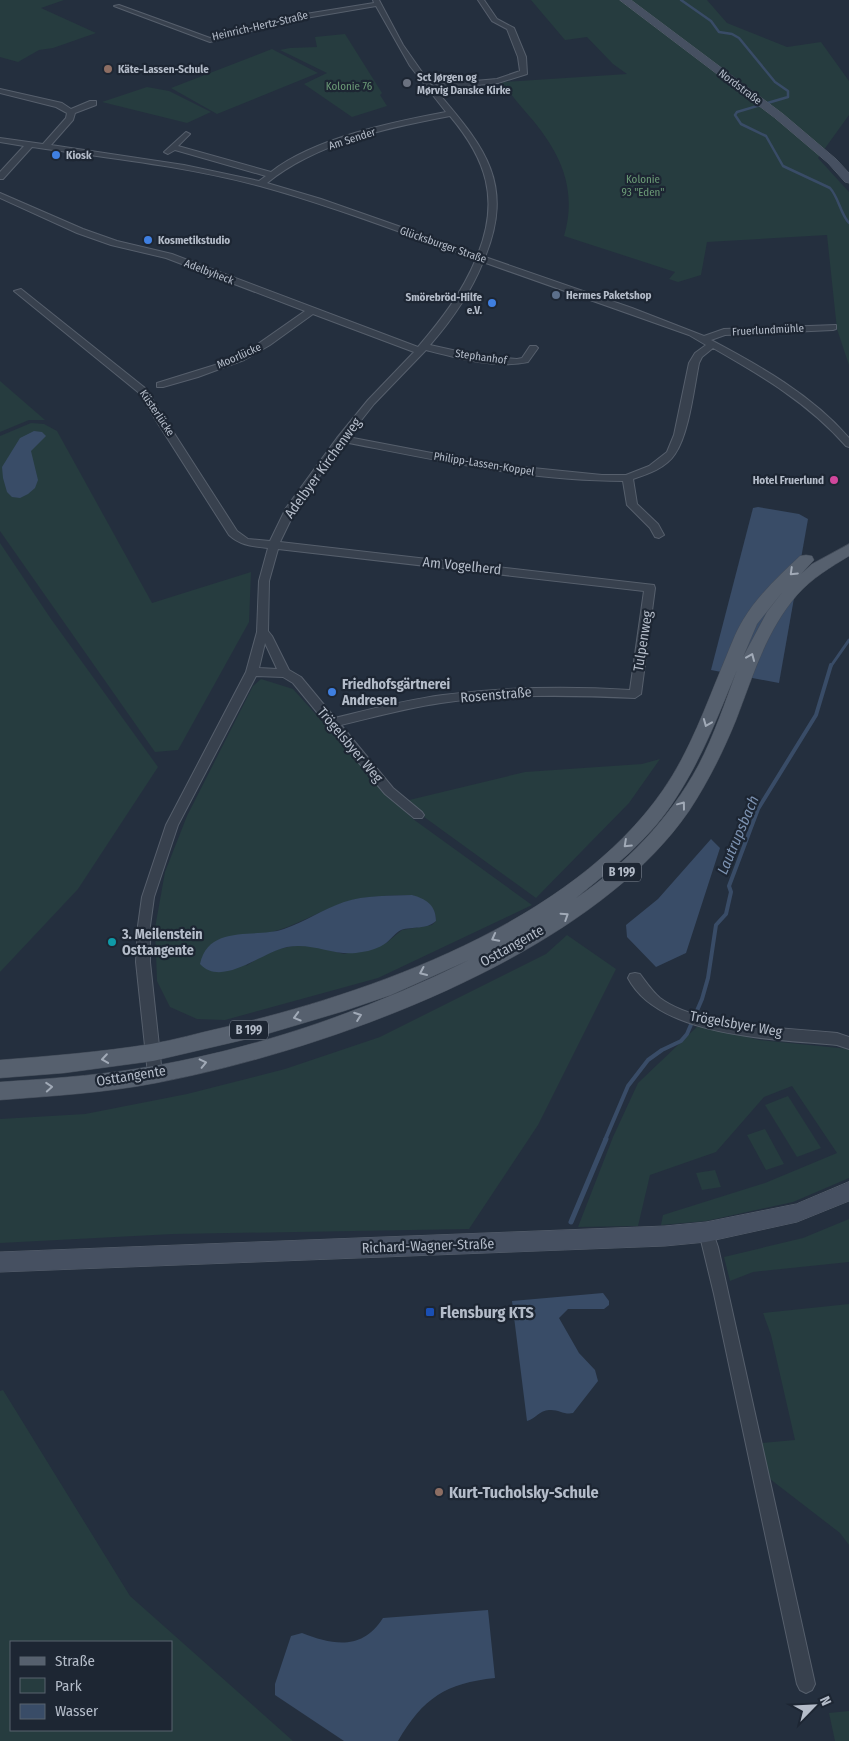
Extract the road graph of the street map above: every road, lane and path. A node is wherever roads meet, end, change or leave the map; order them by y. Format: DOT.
graph roads {
  1 [pos="481,0"];
  2 [pos="625,0"];
  3 [pos="377,2"];
  4 [pos="117,6"];
  5 [pos="430,87"];
  6 [pos="0,91"];
  7 [pos="93,103"];
  8 [pos="71,112"];
  9 [pos="451,113"];
  10 [pos="186,134"];
  11 [pos="0,140"];
  12 [pos="30,144"];
  13 [pos="46,146"];
  14 [pos="173,148"];
  15 [pos="158,163"];
  16 [pos="272,175"];
  17 [pos="0,176"];
  18 [pos="849,180"];
  19 [pos="260,184"];
  20 [pos="0,194"];
  21 [pos="482,258"];
  22 [pos="18,291"];
  23 [pos="311,311"];
  24 [pos="834,327"];
  25 [pos="704,338"];
  26 [pos="713,344"];
  27 [pos="533,348"];
  28 [pos="421,349"];
  29 [pos="160,385"];
  30 [pos="342,439"];
  31 [pos="849,444"];
  32 [pos="627,478"];
  33 [pos="659,535"];
  34 [pos="849,538"];
  35 [pos="274,545"];
  36 [pos="849,549"];
  37 [pos="650,588"];
  38 [pos="262,632"];
  39 [pos="252,672"];
  40 [pos="285,672"];
  41 [pos="634,694"];
  42 [pos="725,700"];
  43 [pos="330,723"];
  44 [pos="418,815"];
  45 [pos="636,978"];
  46 [pos="849,1043"];
  47 [pos="153,1052"];
  48 [pos="0,1069"];
  49 [pos="156,1074"];
  50 [pos="0,1090"];
  51 [pos="849,1192"];
  52 [pos="706,1232"];
  53 [pos="0,1262"];
  54 [pos="806,1684"];
  1 -- 5 [label="street"];
  2 -- 18 [label="street, Nordstraße"];
  3 -- 4 [label="street, Heinrich-Hertz-Straße"];
  3 -- 5 [label="street, Adelbyer Kirchenweg"];
  5 -- 9 [label="street, Adelbyer Kirchenweg"];
  6 -- 8 [label="street"];
  7 -- 8 [label="street"];
  8 -- 13 [label="street"];
  9 -- 16 [label="street, Am Sender"];
  9 -- 21 [label="street, Adelbyer Kirchenweg"];
  10 -- 14 [label="street"];
  11 -- 12 [label="street, Glücksburger Straße"];
  12 -- 13 [label="street, Glücksburger Straße"];
  12 -- 17 [label="street"];
  13 -- 15 [label="street, Glücksburger Straße"];
  14 -- 15 [label="street"];
  14 -- 16 [label="street"];
  15 -- 19 [label="street, Glücksburger Straße"];
  16 -- 19 [label="street, Am Sender"];
  19 -- 21 [label="street, Glücksburger Straße"];
  20 -- 23 [label="street, Adelbyheck"];
  21 -- 25 [label="street, Glücksburger Straße"];
  21 -- 28 [label="street, Adelbyer Kirchenweg"];
  22 -- 35 [label="street, Küsterlücke"];
  23 -- 28 [label="street, Adelbyheck"];
  23 -- 29 [label="street, Moorlücke"];
  24 -- 25 [label="street, Fruerlundmühle"];
  25 -- 26 [label="street, Glücksburger Straße"];
  26 -- 31 [label="street, Glücksburger Straße"];
  26 -- 32 [label="street, Philipp-Lassen-Koppel"];
  27 -- 28 [label="street, Stephanhof"];
  28 -- 30 [label="street, Adelbyer Kirchenweg"];
  30 -- 32 [label="street, Philipp-Lassen-Koppel"];
  30 -- 35 [label="street, Adelbyer Kirchenweg"];
  32 -- 33 [label="street"];
  34 -- 42 [label="main road, Osttangente / B 199, one-way"];
  35 -- 37 [label="street, Am Vogelherd"];
  35 -- 38 [label="street, Adelbyer Kirchenweg"];
  42 -- 36 [label="main road, Osttangente / B 199, one-way"];
  37 -- 41 [label="street, Tulpenweg"];
  38 -- 39 [label="street, Adelbyer Kirchenweg"];
  38 -- 40 [label="street, Trögelsbyer Weg"];
  39 -- 40 [label="street"];
  39 -- 47 [label="street, Adelbyer Kirchenweg"];
  40 -- 43 [label="street, Trögelsbyer Weg"];
  41 -- 43 [label="street, Rosenstraße"];
  42 -- 47 [label="main road, Osttangente / B 199, one-way"];
  49 -- 42 [label="main road, Osttangente / B 199, one-way"];
  43 -- 44 [label="street, Trögelsbyer Weg"];
  45 -- 46 [label="street, Trögelsbyer Weg"];
  47 -- 48 [label="main road, Osttangente / B 199, one-way"];
  47 -- 49 [label="street, Adelbyer Kirchenweg"];
  50 -- 49 [label="main road, Osttangente / B 199, one-way"];
  51 -- 52 [label="street, Richard-Wagner-Straße"];
  52 -- 53 [label="street, Richard-Wagner-Straße"];
  52 -- 54 [label="street"];
}
